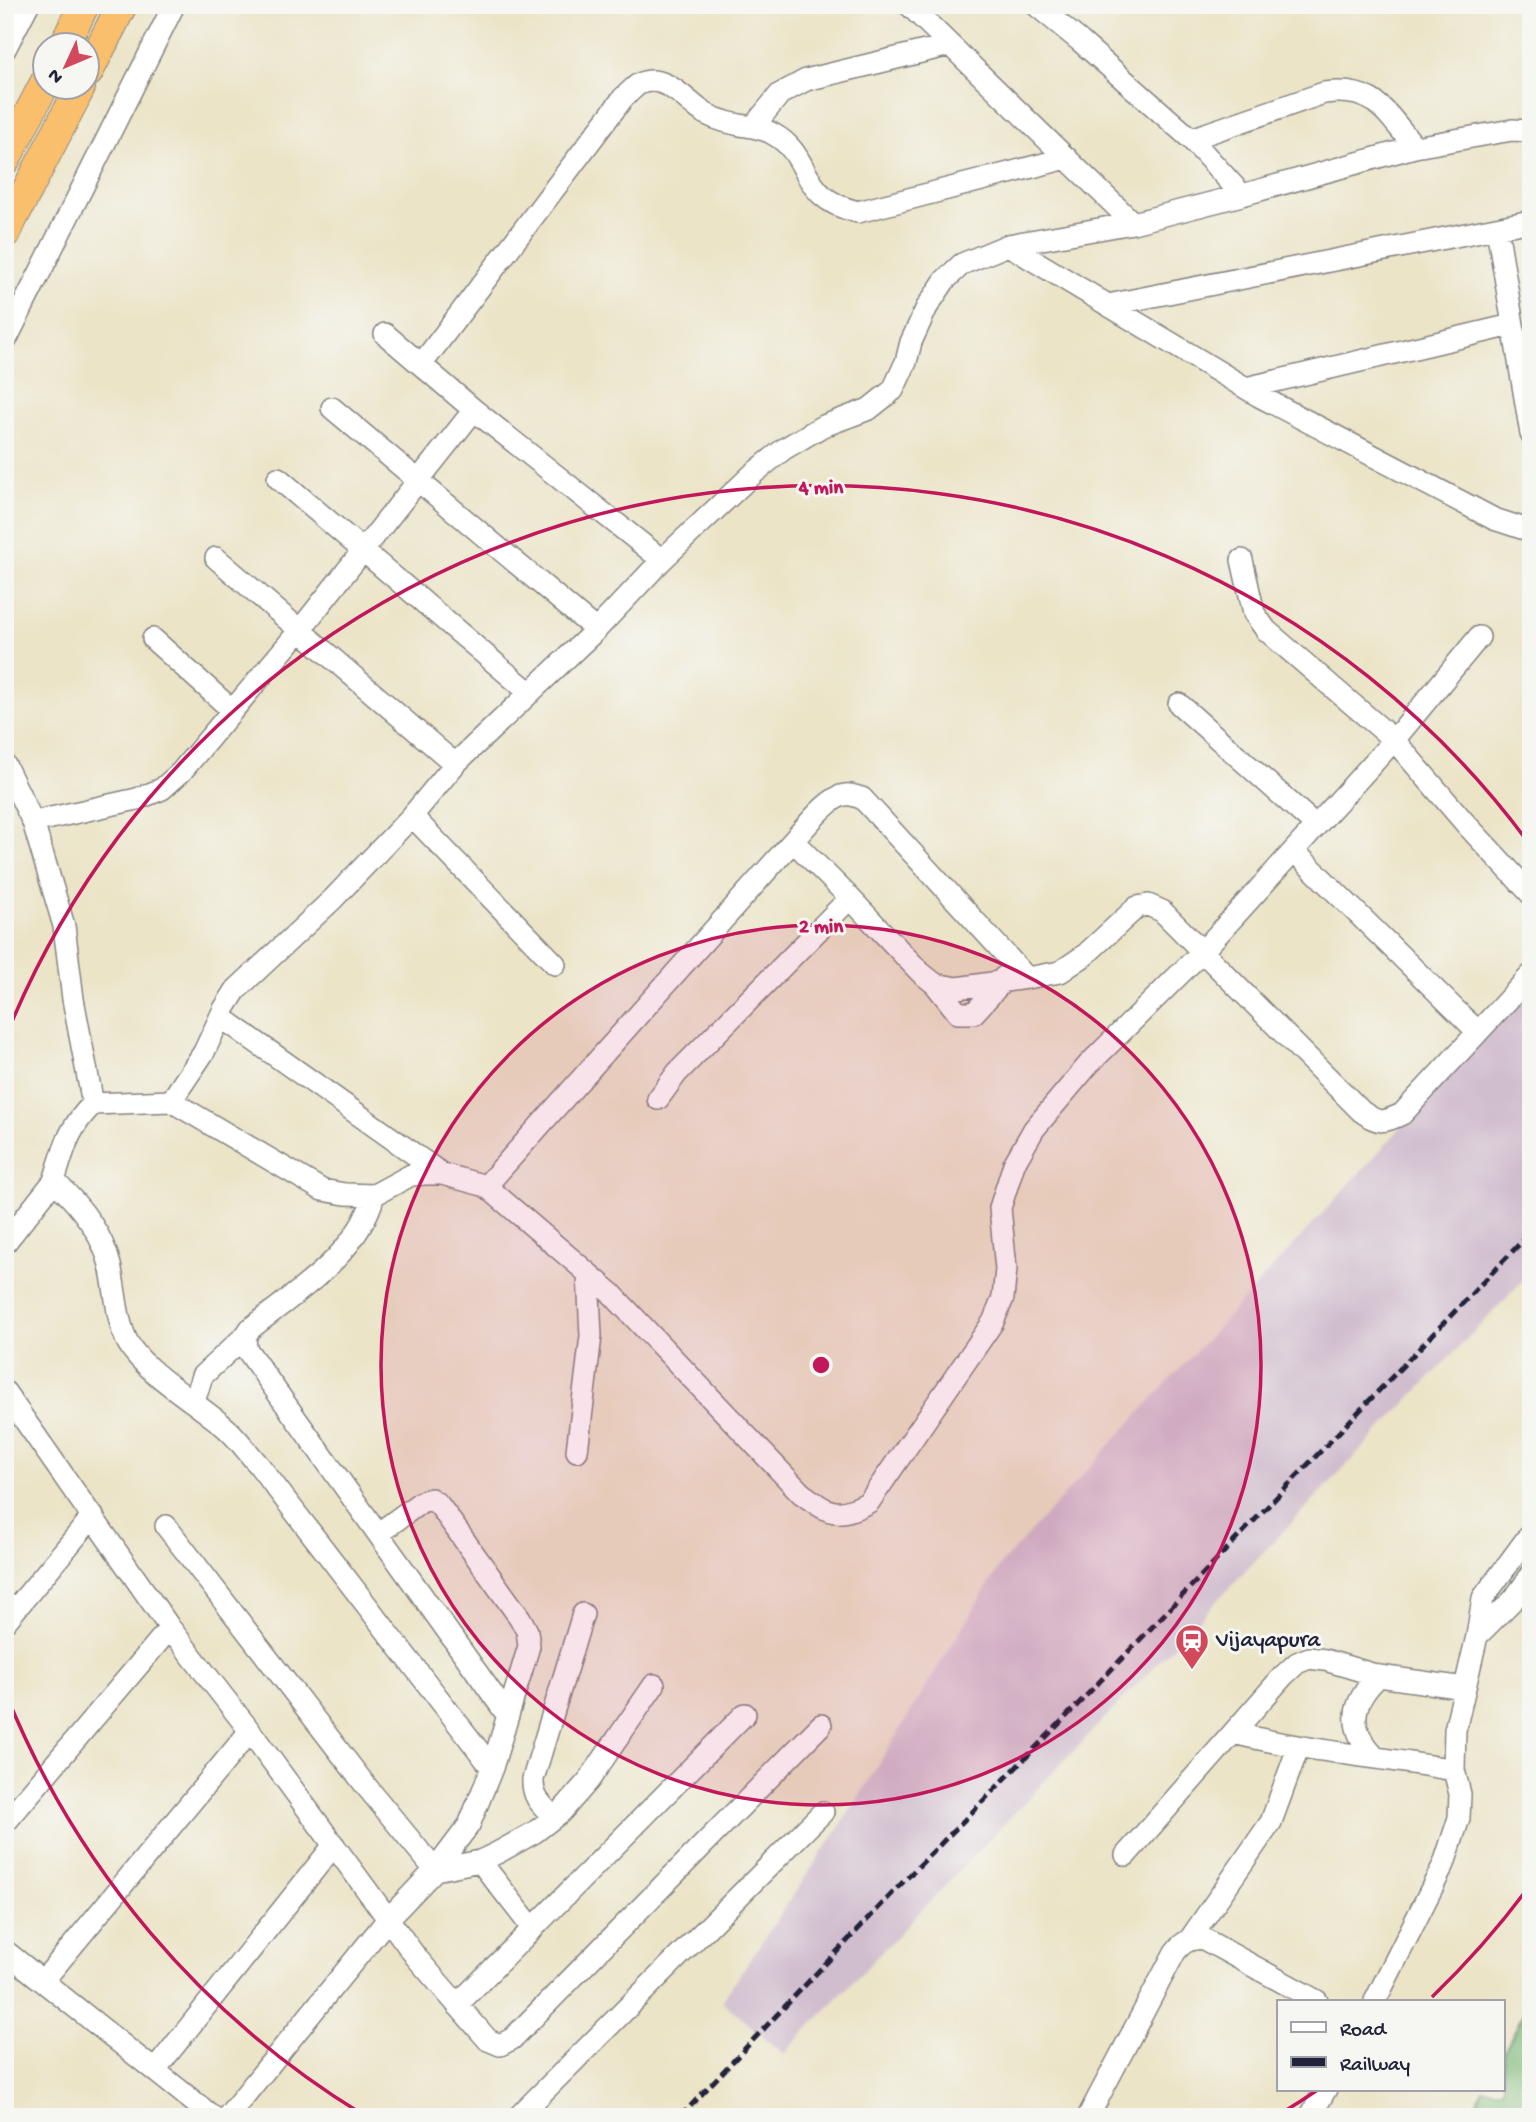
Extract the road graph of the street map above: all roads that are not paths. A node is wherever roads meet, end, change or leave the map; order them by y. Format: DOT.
graph roads {
  1 [pos="28,5"];
  2 [pos="84,5"];
  3 [pos="122,5"];
  4 [pos="174,5"];
  5 [pos="909,5"];
  6 [pos="1036,5"];
  7 [pos="71,32"];
  8 [pos="102,44"];
  9 [pos="950,45"];
  10 [pos="5,49"];
  11 [pos="35,102"];
  12 [pos="73,102"];
  13 [pos="753,127"];
  14 [pos="1531,131"];
  15 [pos="1191,139"];
  16 [pos="1415,146"];
  17 [pos="1067,158"];
  18 [pos="5,160"];
  19 [pos="1242,195"];
  20 [pos="1531,221"];
  21 [pos="1133,223"];
  22 [pos="1497,228"];
  23 [pos="5,233"];
  24 [pos="1007,245"];
  25 [pos="1108,305"];
  26 [pos="1512,325"];
  27 [pos="385,334"];
  28 [pos="5,342"];
  29 [pos="421,365"];
  30 [pos="1247,388"];
  31 [pos="332,408"];
  32 [pos="474,410"];
  33 [pos="1531,434"];
  34 [pos="278,478"];
  35 [pos="420,480"];
  36 [pos="1531,531"];
  37 [pos="364,551"];
  38 [pos="216,558"];
  39 [pos="662,560"];
  40 [pos="1242,560"];
  41 [pos="300,630"];
  42 [pos="596,630"];
  43 [pos="1479,637"];
  44 [pos="153,639"];
  45 [pos="530,693"];
  46 [pos="1179,704"];
  47 [pos="232,710"];
  48 [pos="1394,740"];
  49 [pos="455,764"];
  50 [pos="5,765"];
  51 [pos="412,816"];
  52 [pos="33,822"];
  53 [pos="1316,826"];
  54 [pos="793,841"];
  55 [pos="1294,851"];
  56 [pos="1531,894"];
  57 [pos="850,898"];
  58 [pos="1201,953"];
  59 [pos="1007,956"];
  60 [pos="555,964"];
  61 [pos="1531,975"];
  62 [pos="1027,978"];
  63 [pos="1003,981"];
  64 [pos="221,1017"];
  65 [pos="1478,1031"];
  66 [pos="658,1100"];
  67 [pos="171,1101"];
  68 [pos="93,1104"];
  69 [pos="442,1174"];
  70 [pos="54,1181"];
  71 [pos="486,1186"];
  72 [pos="374,1195"];
  73 [pos="5,1243"];
  74 [pos="588,1274"];
  75 [pos="245,1336"];
  76 [pos="5,1392"];
  77 [pos="194,1402"];
  78 [pos="577,1451"];
  79 [pos="93,1516"];
  80 [pos="166,1526"];
  81 [pos="379,1533"];
  82 [pos="1531,1533"];
  83 [pos="1531,1576"];
  84 [pos="583,1614"];
  85 [pos="5,1622"];
  86 [pos="170,1628"];
  87 [pos="1477,1636"];
  88 [pos="1379,1676"];
  89 [pos="654,1685"];
  90 [pos="1465,1688"];
  91 [pos="745,1714"];
  92 [pos="508,1716"];
  93 [pos="821,1725"];
  94 [pos="250,1731"];
  95 [pos="1234,1733"];
  96 [pos="1298,1748"];
  97 [pos="1374,1756"];
  98 [pos="492,1768"];
  99 [pos="1454,1770"];
  100 [pos="823,1812"];
  101 [pos="8,1815"];
  102 [pos="554,1817"];
  103 [pos="334,1845"];
  104 [pos="1126,1855"];
  105 [pos="480,1861"];
  106 [pos="435,1870"];
  107 [pos="388,1919"];
  108 [pos="533,1929"];
  109 [pos="1190,1939"];
  110 [pos="5,1951"];
  111 [pos="43,1980"];
  112 [pos="1315,2000"];
  113 [pos="1376,2000"];
  114 [pos="457,2005"];
  115 [pos="155,2070"];
  116 [pos="1325,2090"];
  117 [pos="213,2117"];
  118 [pos="227,2117"];
  119 [pos="518,2117"];
  120 [pos="1088,2117"];
  121 [pos="1310,2117"];
  1 -- 10 [label="street"];
  2 -- 7 [label="highway"];
  3 -- 8 [label="highway"];
  4 -- 28 [label="street"];
  5 -- 9 [label="street"];
  6 -- 15 [label="street"];
  9 -- 13 [label="street"];
  9 -- 17 [label="street"];
  11 -- 18 [label="highway"];
  12 -- 23 [label="highway"];
  13 -- 17 [label="street"];
  13 -- 29 [label="street"];
  14 -- 16 [label="street"];
  15 -- 16 [label="street"];
  15 -- 19 [label="street"];
  16 -- 19 [label="street"];
  17 -- 21 [label="street"];
  19 -- 21 [label="street"];
  20 -- 22 [label="street"];
  21 -- 24 [label="street"];
  22 -- 25 [label="street"];
  22 -- 26 [label="street"];
  24 -- 25 [label="street"];
  24 -- 39 [label="street"];
  25 -- 30 [label="street"];
  26 -- 30 [label="street"];
  26 -- 33 [label="street"];
  27 -- 29 [label="street"];
  29 -- 32 [label="street"];
  30 -- 36 [label="street"];
  31 -- 35 [label="street"];
  32 -- 35 [label="street"];
  32 -- 39 [label="street"];
  34 -- 37 [label="street"];
  35 -- 37 [label="street"];
  35 -- 42 [label="street"];
  37 -- 41 [label="street"];
  37 -- 45 [label="street"];
  38 -- 41 [label="street"];
  39 -- 42 [label="street"];
  40 -- 48 [label="street"];
  41 -- 47 [label="street"];
  41 -- 49 [label="street"];
  42 -- 45 [label="street"];
  43 -- 48 [label="street"];
  44 -- 47 [label="street"];
  45 -- 49 [label="street"];
  46 -- 53 [label="street"];
  47 -- 52 [label="street"];
  48 -- 53 [label="street"];
  48 -- 56 [label="street"];
  49 -- 51 [label="street"];
  50 -- 52 [label="street"];
  51 -- 60 [label="street"];
  51 -- 64 [label="street"];
  52 -- 68 [label="street"];
  53 -- 55 [label="street"];
  54 -- 57 [label="street"];
  54 -- 59 [label="street"];
  54 -- 71 [label="street"];
  55 -- 58 [label="street"];
  55 -- 65 [label="street"];
  57 -- 63 [label="street"];
  57 -- 66 [label="street"];
  58 -- 62 [label="street"];
  58 -- 65 [label="street"];
  58 -- 74 [label="street"];
  59 -- 62 [label="street"];
  59 -- 63 [label="street"];
  61 -- 65 [label="street"];
  62 -- 63 [label="street"];
  64 -- 67 [label="street"];
  64 -- 69 [label="street"];
  67 -- 68 [label="street"];
  67 -- 72 [label="street"];
  68 -- 70 [label="street"];
  69 -- 71 [label="street"];
  69 -- 72 [label="street"];
  70 -- 73 [label="street"];
  70 -- 77 [label="street"];
  71 -- 74 [label="street"];
  72 -- 75 [label="street"];
  74 -- 78 [label="street"];
  75 -- 77 [label="street"];
  75 -- 81 [label="street"];
  76 -- 79 [label="street"];
  77 -- 98 [label="street"];
  79 -- 85 [label="street"];
  79 -- 86 [label="street"];
  80 -- 106 [label="street"];
  81 -- 92 [label="street"];
  81 -- 92 [label="street"];
  82 -- 87 [label="street"];
  83 -- 87 [label="street"];
  84 -- 102 [label="street"];
  86 -- 94 [label="street"];
  86 -- 101 [label="street"];
  87 -- 90 [label="street"];
  88 -- 90 [label="street"];
  88 -- 95 [label="street"];
  88 -- 97 [label="street"];
  89 -- 102 [label="street"];
  90 -- 99 [label="street"];
  91 -- 108 [label="street"];
  92 -- 98 [label="street"];
  93 -- 114 [label="street"];
  94 -- 103 [label="street"];
  94 -- 111 [label="street"];
  95 -- 96 [label="street"];
  95 -- 104 [label="street"];
  96 -- 97 [label="street"];
  96 -- 109 [label="street"];
  97 -- 99 [label="street"];
  98 -- 106 [label="street"];
  99 -- 113 [label="street"];
  100 -- 119 [label="street"];
  102 -- 105 [label="street"];
  103 -- 107 [label="street"];
  103 -- 115 [label="street"];
  105 -- 106 [label="street"];
  105 -- 108 [label="street"];
  106 -- 107 [label="street"];
  107 -- 114 [label="street"];
  107 -- 118 [label="street"];
  108 -- 114 [label="street"];
  109 -- 112 [label="street"];
  109 -- 120 [label="street"];
  110 -- 111 [label="street"];
  111 -- 115 [label="street"];
  115 -- 117 [label="street"];
  116 -- 121 [label="street"];
}
